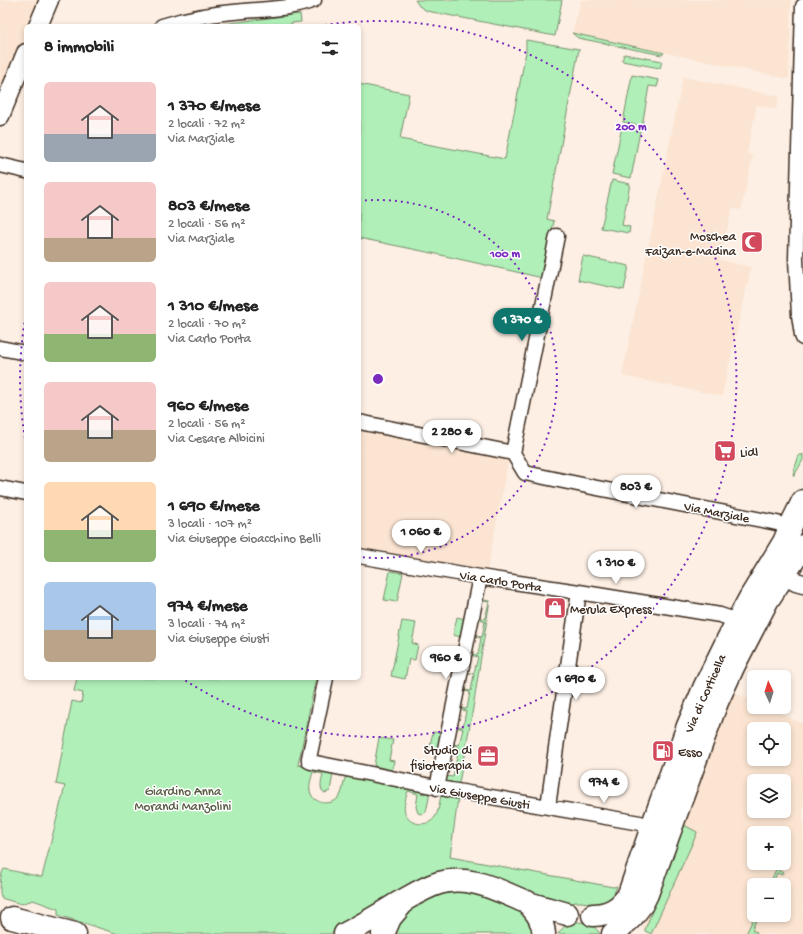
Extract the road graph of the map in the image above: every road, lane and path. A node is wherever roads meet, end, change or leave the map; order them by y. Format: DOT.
graph roads {
  1 [pos="49,0"];
  2 [pos="314,0"];
  3 [pos="803,6"];
  4 [pos="39,24"];
  5 [pos="169,24"];
  6 [pos="24,59"];
  7 [pos="0,116"];
  8 [pos="0,165"];
  9 [pos="24,171"];
  10 [pos="557,236"];
  11 [pos="803,338"];
  12 [pos="0,348"];
  13 [pos="24,353"];
  14 [pos="361,422"];
  15 [pos="513,453"];
  16 [pos="0,488"];
  17 [pos="24,493"];
  18 [pos="803,501"];
  19 [pos="795,548"];
  20 [pos="361,556"];
  21 [pos="480,577"];
  22 [pos="794,579"];
  23 [pos="579,592"];
  24 [pos="738,621"];
  25 [pos="326,680"];
  26 [pos="437,788"];
  27 [pos="548,807"];
  28 [pos="652,827"];
  29 [pos="408,898"];
  30 [pos="527,902"];
  31 [pos="567,914"];
  32 [pos="593,915"];
  33 [pos="6,917"];
  34 [pos="62,934"];
  35 [pos="75,934"];
  36 [pos="345,934"];
  37 [pos="383,934"];
  38 [pos="544,934"];
  39 [pos="547,934"];
  40 [pos="613,934"];
  1 -- 4 [label="street"];
  2 -- 5 [label="street"];
  3 -- 11 [label="street"];
  6 -- 7 [label="street"];
  8 -- 9 [label="street"];
  10 -- 15 [label="street"];
  12 -- 13 [label="street"];
  14 -- 15 [label="street"];
  15 -- 19 [label="street, Via Marziale"];
  16 -- 17 [label="street"];
  18 -- 19 [label="main road, Via di Corticella"];
  19 -- 22 [label="main road, Via di Corticella"];
  19 -- 24 [label="main road, Via di Corticella"];
  20 -- 21 [label="street, Via Carlo Porta"];
  21 -- 23 [label="street, Via Carlo Porta"];
  21 -- 26 [label="street"];
  22 -- 40 [label="main road, Via di Corticella"];
  23 -- 24 [label="street, Via Carlo Porta"];
  23 -- 27 [label="street"];
  24 -- 28 [label="main road, Via di Corticella"];
  25 -- 26 [label="street, Via Giuseppe Giusti"];
  26 -- 27 [label="street, Via Giuseppe Giusti"];
  27 -- 28 [label="street, Via Giuseppe Giusti"];
  28 -- 32 [label="main road, Via di Corticella"];
  29 -- 30 [label="main road, Via di Corticella"];
  29 -- 36 [label="main road, Via di Corticella"];
  29 -- 37 [label="main road"];
  30 -- 31 [label="main road, Via di Corticella"];
  30 -- 38 [label="main road"];
  31 -- 32 [label="main road, Via di Corticella"];
  31 -- 39 [label="main road"];
  32 -- 40 [label="main road, Via di Corticella"];
  33 -- 34 [label="main road"];
  33 -- 35 [label="main road"];
}
